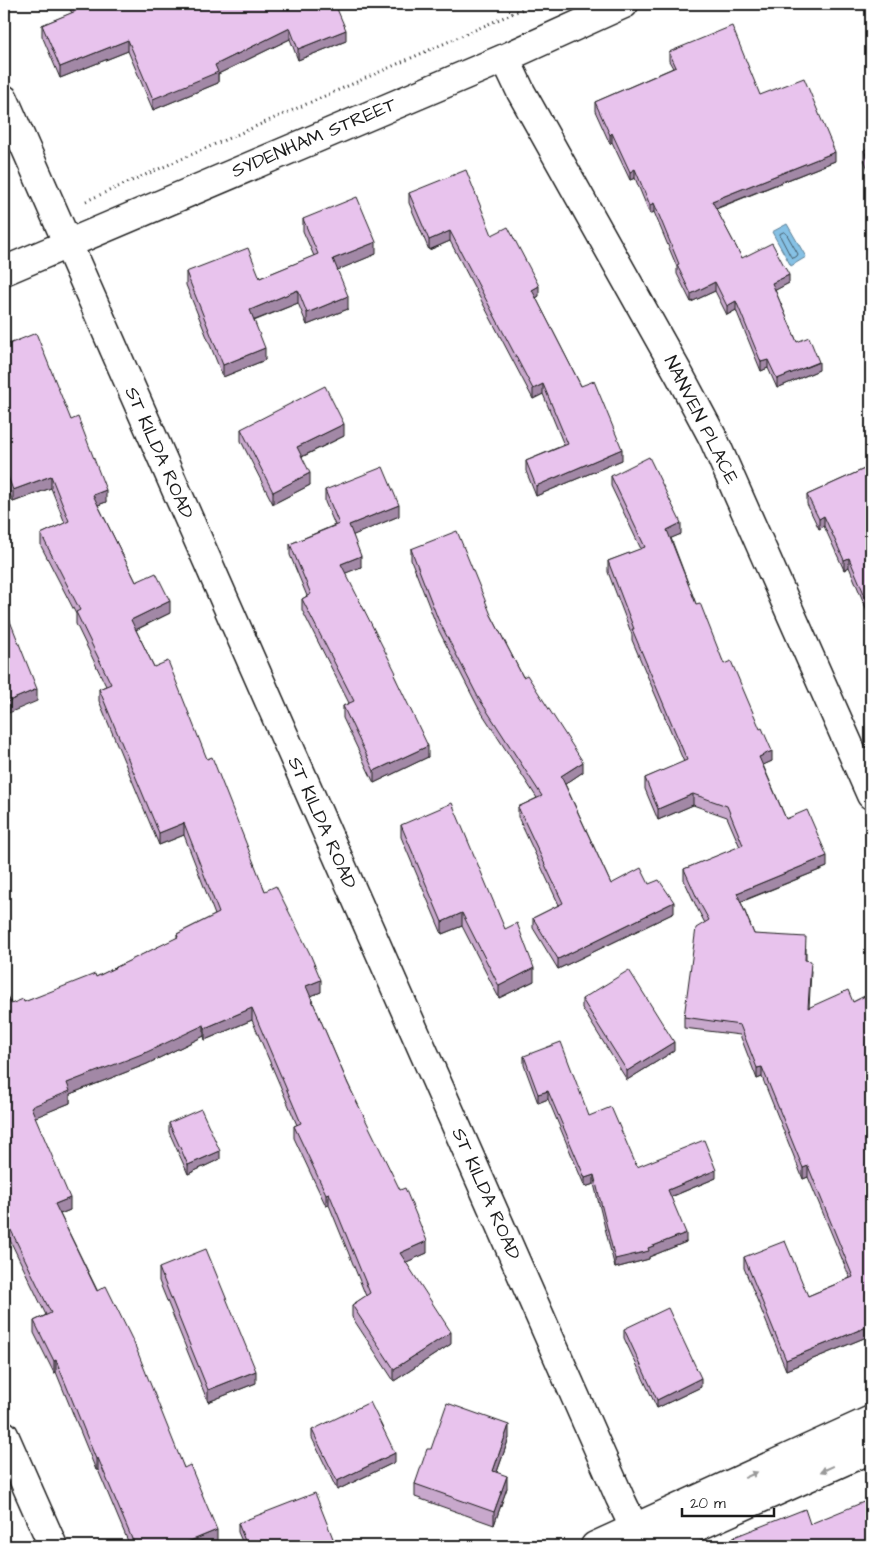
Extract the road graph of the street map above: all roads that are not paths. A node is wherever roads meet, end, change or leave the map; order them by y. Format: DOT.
graph roads {
  1 [pos="624,4"];
  2 [pos="505,58"];
  3 [pos="4,99"];
  4 [pos="67,243"];
  5 [pos="4,271"];
  6 [pos="871,796"];
  7 [pos="871,1420"];
  8 [pos="4,1435"];
  9 [pos="871,1449"];
  10 [pos="644,1541"];
  11 [pos="53,1546"];
  12 [pos="595,1546"];
  1 -- 2 [label="street, SYDENHAM STREET"];
  2 -- 4 [label="street, SYDENHAM STREET"];
  2 -- 6 [label="street, NANVEN PLACE"];
  3 -- 4 [label="street, ST KILDA ROAD"];
  4 -- 5 [label="street, SYDENHAM STREET"];
  4 -- 10 [label="street, ST KILDA ROAD"];
  10 -- 7 [label="street, one-way"];
  8 -- 11 [label="street"];
  9 -- 10 [label="street, one-way"];
  10 -- 12 [label="street"];
}
